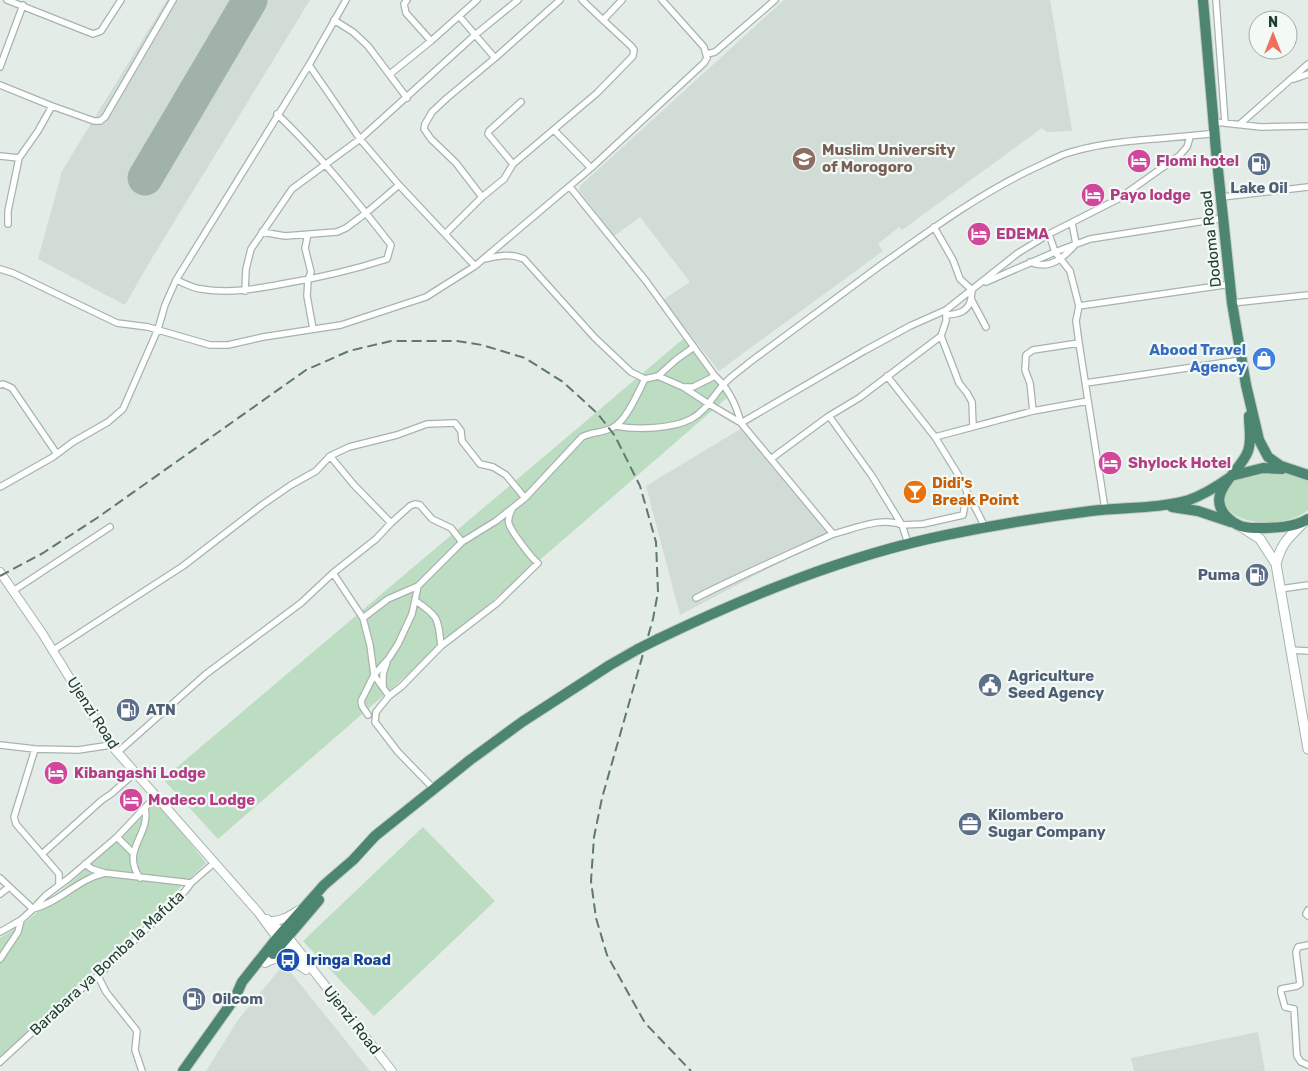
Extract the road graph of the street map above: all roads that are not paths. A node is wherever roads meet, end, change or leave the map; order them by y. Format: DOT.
graph roads {
  1 [pos="7,0"];
  2 [pos="121,0"];
  3 [pos="173,0"];
  4 [pos="346,0"];
  5 [pos="407,0"];
  6 [pos="477,0"];
  7 [pos="518,0"];
  8 [pos="560,0"];
  9 [pos="582,0"];
  10 [pos="622,0"];
  11 [pos="662,0"];
  12 [pos="775,0"];
  13 [pos="1203,0"];
  14 [pos="1216,0"];
  15 [pos="23,5"];
  16 [pos="459,16"];
  17 [pos="334,20"];
  18 [pos="603,20"];
  19 [pos="475,34"];
  20 [pos="431,41"];
  21 [pos="707,54"];
  22 [pos="495,58"];
  23 [pos="1308,64"];
  24 [pos="309,65"];
  25 [pos="0,66"];
  26 [pos="390,74"];
  27 [pos="1308,74"];
  28 [pos="1289,80"];
  29 [pos="0,85"];
  30 [pos="407,98"];
  31 [pos="521,102"];
  32 [pos="52,106"];
  33 [pos="278,114"];
  34 [pos="1215,122"];
  35 [pos="1226,123"];
  36 [pos="1240,124"];
  37 [pos="1308,126"];
  38 [pos="554,130"];
  39 [pos="1216,133"];
  40 [pos="1190,137"];
  41 [pos="360,139"];
  42 [pos="0,156"];
  43 [pos="19,158"];
  44 [pos="513,164"];
  45 [pos="325,165"];
  46 [pos="591,168"];
  47 [pos="399,185"];
  48 [pos="570,187"];
  49 [pos="1308,187"];
  50 [pos="482,197"];
  51 [pos="1222,197"];
  52 [pos="366,213"];
  53 [pos="1224,218"];
  54 [pos="1072,222"];
  55 [pos="8,224"];
  56 [pos="934,228"];
  57 [pos="262,232"];
  58 [pos="308,234"];
  59 [pos="445,234"];
  60 [pos="1049,234"];
  61 [pos="1076,244"];
  62 [pos="1055,252"];
  63 [pos="1061,259"];
  64 [pos="482,260"];
  65 [pos="1030,262"];
  66 [pos="310,265"];
  67 [pos="475,266"];
  68 [pos="0,269"];
  69 [pos="323,276"];
  70 [pos="176,280"];
  71 [pos="308,280"];
  72 [pos="980,284"];
  73 [pos="1231,284"];
  74 [pos="972,290"];
  75 [pos="245,291"];
  76 [pos="1308,295"];
  77 [pos="971,299"];
  78 [pos="1232,302"];
  79 [pos="1079,306"];
  80 [pos="946,313"];
  81 [pos="986,327"];
  82 [pos="158,329"];
  83 [pos="313,330"];
  84 [pos="941,336"];
  85 [pos="1079,343"];
  86 [pos="694,347"];
  87 [pos="1241,360"];
  88 [pos="658,376"];
  89 [pos="715,376"];
  90 [pos="887,376"];
  91 [pos="645,379"];
  92 [pos="1086,383"];
  93 [pos="0,384"];
  94 [pos="724,384"];
  95 [pos="1246,385"];
  96 [pos="683,387"];
  97 [pos="1088,401"];
  98 [pos="709,404"];
  99 [pos="1033,412"];
  100 [pos="829,416"];
  101 [pos="741,422"];
  102 [pos="616,426"];
  103 [pos="973,426"];
  104 [pos="935,437"];
  105 [pos="57,454"];
  106 [pos="330,456"];
  107 [pos="772,458"];
  108 [pos="1296,471"];
  109 [pos="1308,475"];
  110 [pos="1230,477"];
  111 [pos="0,487"];
  112 [pos="967,493"];
  113 [pos="525,498"];
  114 [pos="1161,506"];
  115 [pos="512,509"];
  116 [pos="1104,509"];
  117 [pos="496,520"];
  118 [pos="1306,520"];
  119 [pos="391,523"];
  120 [pos="509,525"];
  121 [pos="902,525"];
  122 [pos="1239,526"];
  123 [pos="110,527"];
  124 [pos="985,527"];
  125 [pos="833,534"];
  126 [pos="462,542"];
  127 [pos="908,543"];
  128 [pos="1276,564"];
  129 [pos="0,572"];
  130 [pos="333,573"];
  131 [pos="1308,585"];
  132 [pos="418,586"];
  133 [pos="1280,588"];
  134 [pos="13,591"];
  135 [pos="696,598"];
  136 [pos="416,601"];
  137 [pos="363,618"];
  138 [pos="441,646"];
  139 [pos="1291,650"];
  140 [pos="52,651"];
  141 [pos="1308,651"];
  142 [pos="388,659"];
  143 [pos="374,675"];
  144 [pos="383,687"];
  145 [pos="389,696"];
  146 [pos="1304,701"];
  147 [pos="368,715"];
  148 [pos="0,745"];
  149 [pos="111,745"];
  150 [pos="35,749"];
  151 [pos="1308,749"];
  152 [pos="118,752"];
  153 [pos="136,772"];
  154 [pos="434,789"];
  155 [pos="156,796"];
  156 [pos="145,808"];
  157 [pos="117,837"];
  158 [pos="133,853"];
  159 [pos="42,854"];
  160 [pos="353,860"];
  161 [pos="214,863"];
  162 [pos="85,864"];
  163 [pos="105,873"];
  164 [pos="59,874"];
  165 [pos="0,878"];
  166 [pos="69,878"];
  167 [pos="140,878"];
  168 [pos="191,883"];
  169 [pos="59,885"];
  170 [pos="9,887"];
  171 [pos="0,894"];
  172 [pos="304,907"];
  173 [pos="33,909"];
  174 [pos="1308,910"];
  175 [pos="258,912"];
  176 [pos="1308,916"];
  177 [pos="21,920"];
  178 [pos="269,921"];
  179 [pos="0,932"];
  180 [pos="282,938"];
  181 [pos="1308,945"];
  182 [pos="0,959"];
  183 [pos="265,963"];
  184 [pos="98,976"];
  185 [pos="320,980"];
  186 [pos="234,998"];
  187 [pos="0,1062"];
  188 [pos="1308,1065"];
  189 [pos="142,1071"];
  190 [pos="183,1071"];
  191 [pos="392,1071"];
  1 -- 15 [label="street"];
  2 -- 15 [label="street"];
  3 -- 32 [label="street"];
  4 -- 17 [label="street"];
  5 -- 20 [label="street"];
  6 -- 16 [label="street"];
  7 -- 19 [label="street"];
  8 -- 22 [label="street"];
  9 -- 18 [label="street"];
  10 -- 18 [label="street"];
  11 -- 21 [label="street"];
  12 -- 21 [label="street"];
  13 -- 34 [label="highway, Dodoma Road"];
  14 -- 35 [label="street"];
  15 -- 25 [label="street"];
  16 -- 19 [label="street"];
  16 -- 20 [label="street"];
  17 -- 24 [label="street"];
  17 -- 26 [label="street"];
  18 -- 38 [label="street"];
  19 -- 22 [label="street"];
  19 -- 30 [label="street"];
  20 -- 26 [label="street"];
  21 -- 46 [label="street"];
  22 -- 50 [label="street"];
  23 -- 28 [label="street"];
  24 -- 33 [label="street"];
  24 -- 41 [label="street"];
  26 -- 30 [label="street"];
  27 -- 28 [label="street"];
  28 -- 36 [label="street"];
  29 -- 32 [label="street"];
  30 -- 41 [label="street"];
  31 -- 44 [label="street"];
  32 -- 43 [label="street"];
  33 -- 45 [label="street"];
  33 -- 70 [label="street"];
  34 -- 35 [label="street"];
  34 -- 39 [label="highway, Dodoma Road"];
  35 -- 36 [label="street"];
  36 -- 37 [label="street"];
  38 -- 44 [label="street"];
  38 -- 46 [label="street"];
  39 -- 40 [label="street"];
  39 -- 51 [label="highway, Dodoma Road"];
  40 -- 54 [label="street"];
  40 -- 56 [label="street"];
  41 -- 45 [label="street"];
  41 -- 47 [label="street"];
  42 -- 43 [label="street"];
  43 -- 55 [label="street"];
  44 -- 50 [label="street"];
  45 -- 52 [label="street"];
  45 -- 57 [label="street"];
  46 -- 48 [label="street"];
  47 -- 52 [label="street"];
  47 -- 59 [label="street"];
  48 -- 64 [label="street"];
  48 -- 86 [label="street"];
  49 -- 51 [label="street"];
  50 -- 59 [label="street"];
  51 -- 53 [label="highway, Dodoma Road"];
  52 -- 58 [label="street"];
  52 -- 69 [label="street"];
  53 -- 61 [label="street"];
  53 -- 73 [label="highway, Dodoma Road"];
  54 -- 60 [label="street"];
  54 -- 61 [label="street"];
  56 -- 74 [label="street"];
  56 -- 94 [label="street"];
  57 -- 58 [label="street"];
  57 -- 75 [label="street"];
  58 -- 66 [label="street"];
  59 -- 67 [label="street"];
  60 -- 62 [label="street"];
  60 -- 72 [label="street"];
  61 -- 62 [label="street"];
  61 -- 63 [label="street"];
  62 -- 63 [label="street"];
  62 -- 65 [label="street"];
  63 -- 65 [label="street"];
  63 -- 79 [label="street"];
  64 -- 67 [label="street"];
  64 -- 91 [label="street"];
  65 -- 72 [label="street"];
  66 -- 69 [label="street"];
  66 -- 71 [label="street"];
  67 -- 83 [label="street"];
  68 -- 82 [label="street"];
  69 -- 71 [label="street"];
  70 -- 75 [label="street"];
  70 -- 82 [label="street"];
  71 -- 75 [label="street"];
  71 -- 83 [label="street"];
  72 -- 74 [label="street"];
  73 -- 78 [label="highway, Dodoma Road"];
  73 -- 79 [label="street"];
  74 -- 77 [label="street"];
  74 -- 80 [label="street"];
  76 -- 78 [label="street"];
  77 -- 80 [label="street"];
  77 -- 81 [label="street"];
  78 -- 87 [label="highway, Dodoma Road"];
  79 -- 85 [label="street"];
  80 -- 84 [label="street"];
  80 -- 101 [label="street"];
  82 -- 83 [label="street"];
  82 -- 105 [label="street"];
  84 -- 90 [label="street"];
  84 -- 103 [label="street"];
  85 -- 92 [label="street"];
  85 -- 99 [label="street"];
  86 -- 88 [label="street"];
  86 -- 89 [label="street"];
  87 -- 92 [label="street"];
  87 -- 95 [label="highway, Dodoma Road"];
  88 -- 91 [label="street"];
  88 -- 96 [label="street"];
  89 -- 94 [label="street"];
  89 -- 96 [label="street"];
  90 -- 100 [label="street"];
  90 -- 104 [label="street"];
  91 -- 102 [label="street"];
  92 -- 97 [label="street"];
  93 -- 105 [label="street"];
  94 -- 98 [label="street"];
  94 -- 101 [label="street"];
  95 -- 108 [label="highway, Dodoma Road"];
  95 -- 110 [label="highway, Dodoma Road"];
  96 -- 98 [label="street"];
  97 -- 99 [label="street"];
  97 -- 116 [label="street"];
  98 -- 101 [label="street"];
  98 -- 102 [label="street"];
  99 -- 103 [label="street"];
  100 -- 107 [label="street"];
  100 -- 121 [label="street"];
  101 -- 107 [label="street"];
  102 -- 113 [label="street"];
  103 -- 104 [label="street"];
  104 -- 112 [label="street"];
  105 -- 111 [label="street"];
  106 -- 113 [label="street"];
  106 -- 119 [label="street"];
  106 -- 140 [label="street"];
  107 -- 125 [label="street"];
  108 -- 109 [label="highway"];
  108 -- 110 [label="highway"];
  110 -- 114 [label="highway"];
  110 -- 122 [label="highway"];
  112 -- 121 [label="street"];
  112 -- 124 [label="street"];
  113 -- 115 [label="street"];
  114 -- 116 [label="highway"];
  114 -- 122 [label="highway"];
  115 -- 117 [label="street"];
  115 -- 120 [label="street"];
  116 -- 124 [label="highway"];
  117 -- 120 [label="street"];
  117 -- 126 [label="street"];
  118 -- 122 [label="highway"];
  118 -- 128 [label="main road"];
  119 -- 126 [label="street"];
  119 -- 130 [label="street"];
  120 -- 138 [label="street"];
  121 -- 125 [label="street"];
  121 -- 127 [label="street"];
  122 -- 128 [label="main road"];
  123 -- 134 [label="street"];
  124 -- 127 [label="highway"];
  125 -- 135 [label="street"];
  126 -- 132 [label="street"];
  127 -- 154 [label="highway, bridge"];
  128 -- 133 [label="main road"];
  129 -- 134 [label="street, Ujenzi Road"];
  130 -- 137 [label="street"];
  130 -- 152 [label="street"];
  131 -- 133 [label="street"];
  132 -- 136 [label="street"];
  132 -- 137 [label="street"];
  133 -- 139 [label="main road"];
  134 -- 140 [label="street, Ujenzi Road"];
  136 -- 138 [label="street"];
  136 -- 142 [label="street"];
  137 -- 143 [label="street"];
  138 -- 145 [label="street"];
  139 -- 141 [label="street"];
  139 -- 146 [label="main road"];
  140 -- 149 [label="street, Ujenzi Road"];
  142 -- 143 [label="street"];
  142 -- 144 [label="street"];
  143 -- 144 [label="street"];
  143 -- 147 [label="street"];
  144 -- 145 [label="street"];
  145 -- 154 [label="street"];
  146 -- 151 [label="main road"];
  148 -- 150 [label="street"];
  149 -- 150 [label="street"];
  149 -- 152 [label="street, Ujenzi Road"];
  150 -- 159 [label="street"];
  152 -- 153 [label="street, Ujenzi Road"];
  153 -- 155 [label="street, Ujenzi Road"];
  153 -- 159 [label="street"];
  154 -- 160 [label="highway"];
  155 -- 156 [label="street"];
  155 -- 161 [label="street, Ujenzi Road"];
  156 -- 157 [label="street"];
  156 -- 158 [label="street"];
  157 -- 158 [label="street"];
  157 -- 162 [label="street"];
  158 -- 167 [label="street"];
  159 -- 164 [label="street"];
  160 -- 172 [label="highway"];
  160 -- 180 [label="highway"];
  161 -- 168 [label="street, Barabara ya Bomba la Mafuta"];
  161 -- 175 [label="street, Ujenzi Road"];
  162 -- 163 [label="street"];
  162 -- 166 [label="street"];
  163 -- 167 [label="street"];
  163 -- 173 [label="street"];
  164 -- 166 [label="street"];
  164 -- 169 [label="street"];
  165 -- 170 [label="street"];
  166 -- 169 [label="street"];
  167 -- 168 [label="street"];
  168 -- 184 [label="street, Barabara ya Bomba la Mafuta"];
  169 -- 173 [label="street"];
  170 -- 171 [label="street"];
  170 -- 173 [label="street"];
  172 -- 178 [label="street"];
  172 -- 180 [label="highway"];
  173 -- 177 [label="street"];
  174 -- 176 [label="street"];
  175 -- 178 [label="street, Ujenzi Road"];
  175 -- 180 [label="street, Ujenzi Road"];
  177 -- 179 [label="street"];
  177 -- 182 [label="street"];
  178 -- 180 [label="street, Ujenzi Road"];
  180 -- 183 [label="highway"];
  180 -- 185 [label="street, Ujenzi Road"];
  180 -- 186 [label="highway"];
  181 -- 188 [label="street"];
  183 -- 185 [label="street"];
  183 -- 186 [label="highway"];
  184 -- 187 [label="street, Barabara ya Bomba la Mafuta"];
  184 -- 189 [label="street"];
  185 -- 191 [label="street, Ujenzi Road"];
  186 -- 190 [label="highway"];
}
